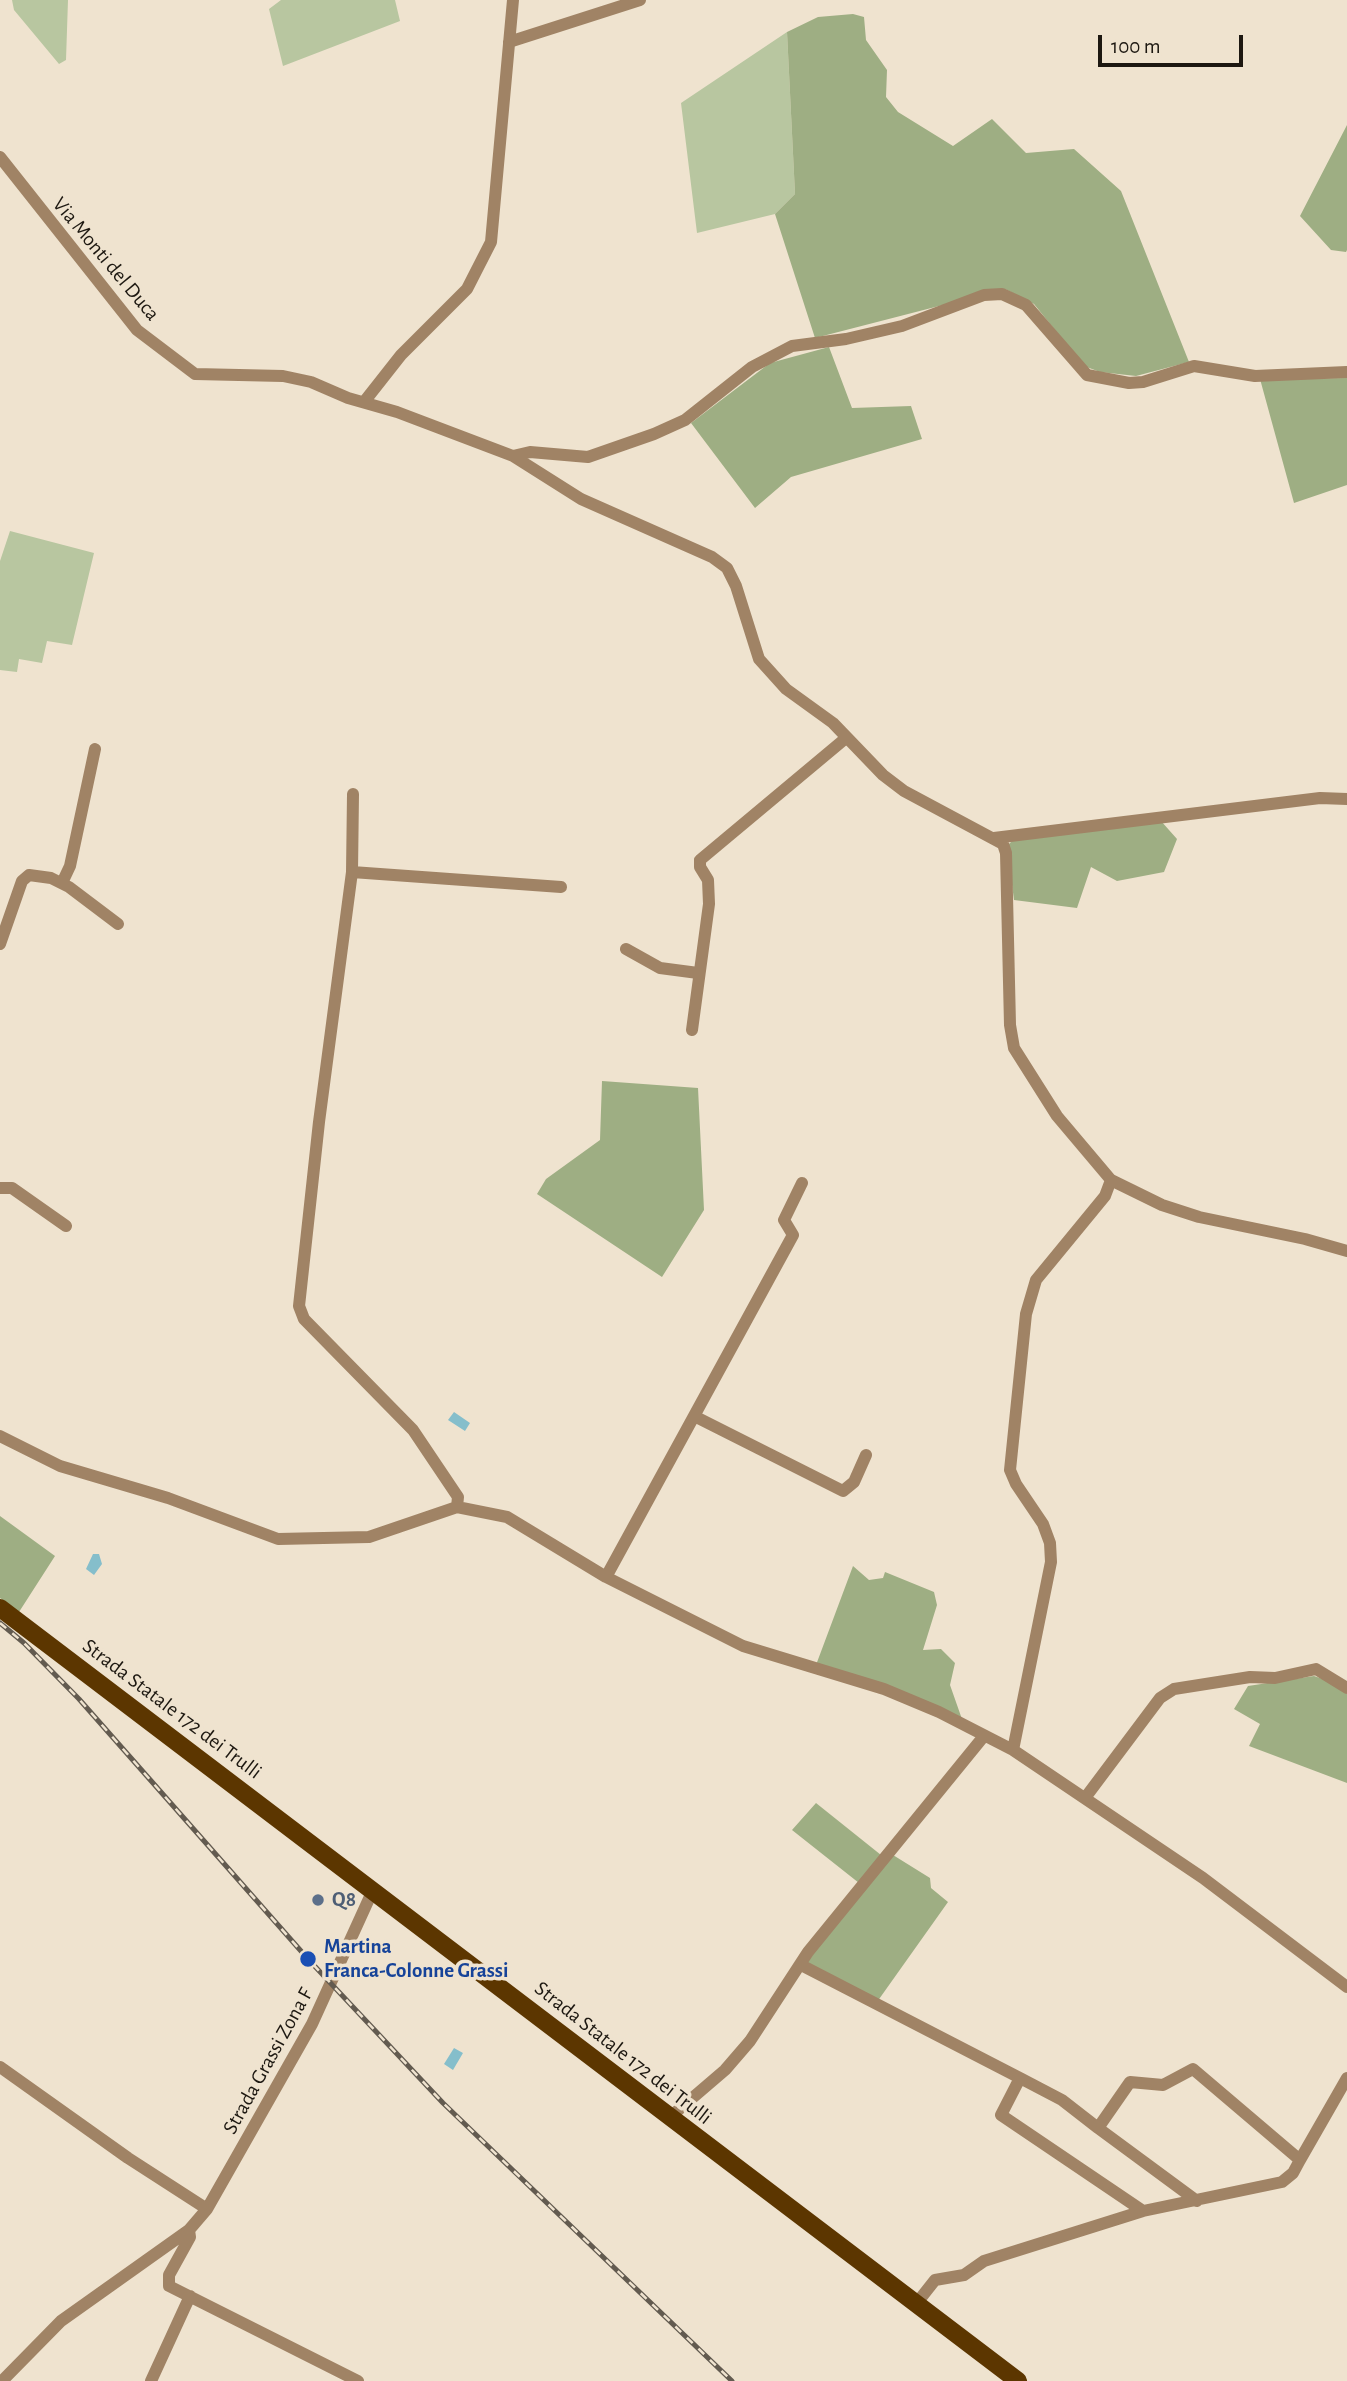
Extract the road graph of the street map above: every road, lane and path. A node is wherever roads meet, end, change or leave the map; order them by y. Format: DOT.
graph roads {
  1 [pos="513,0"];
  2 [pos="640,0"];
  3 [pos="509,42"];
  4 [pos="0,157"];
  5 [pos="1347,373"];
  6 [pos="364,402"];
  7 [pos="513,456"];
  8 [pos="846,738"];
  9 [pos="95,750"];
  10 [pos="353,794"];
  11 [pos="1347,799"];
  12 [pos="994,838"];
  13 [pos="352,872"];
  14 [pos="62,883"];
  15 [pos="561,887"];
  16 [pos="118,924"];
  17 [pos="0,944"];
  18 [pos="626,949"];
  19 [pos="698,973"];
  20 [pos="692,1030"];
  21 [pos="1111,1180"];
  22 [pos="802,1183"];
  23 [pos="0,1188"];
  24 [pos="66,1226"];
  25 [pos="1347,1251"];
  26 [pos="694,1416"];
  27 [pos="0,1436"];
  28 [pos="866,1455"];
  29 [pos="457,1507"];
  30 [pos="606,1577"];
  31 [pos="0,1608"];
  32 [pos="1347,1688"];
  33 [pos="984,1736"];
  34 [pos="1013,1750"];
  35 [pos="1085,1798"];
  36 [pos="373,1890"];
  37 [pos="801,1965"];
  38 [pos="1347,1987"];
  39 [pos="0,2067"];
  40 [pos="1020,2078"];
  41 [pos="1347,2078"];
  42 [pos="670,2118"];
  43 [pos="1098,2129"];
  44 [pos="1300,2160"];
  45 [pos="1197,2201"];
  46 [pos="207,2208"];
  47 [pos="1143,2211"];
  48 [pos="189,2230"];
  49 [pos="190,2297"];
  50 [pos="916,2304"];
  51 [pos="2,2381"];
  52 [pos="151,2381"];
  53 [pos="358,2381"];
  54 [pos="1018,2381"];
  1 -- 3 [label="street"];
  2 -- 3 [label="street"];
  3 -- 6 [label="street"];
  4 -- 6 [label="street, Via Monti del Duca"];
  5 -- 7 [label="street"];
  6 -- 7 [label="street"];
  7 -- 8 [label="street"];
  8 -- 12 [label="street"];
  8 -- 19 [label="street"];
  9 -- 14 [label="street"];
  10 -- 13 [label="street"];
  11 -- 12 [label="street"];
  12 -- 21 [label="street"];
  13 -- 15 [label="street"];
  13 -- 29 [label="street"];
  14 -- 16 [label="street"];
  14 -- 17 [label="street"];
  18 -- 19 [label="street"];
  19 -- 20 [label="street"];
  21 -- 25 [label="street"];
  21 -- 34 [label="street"];
  22 -- 26 [label="street"];
  23 -- 24 [label="street"];
  26 -- 28 [label="street"];
  26 -- 30 [label="street"];
  27 -- 29 [label="street"];
  29 -- 30 [label="street"];
  30 -- 33 [label="street"];
  31 -- 36 [label="main road, Strada Statale 172 dei Trulli"];
  32 -- 35 [label="street"];
  33 -- 34 [label="street"];
  33 -- 37 [label="street"];
  34 -- 35 [label="street"];
  35 -- 38 [label="street"];
  36 -- 42 [label="main road, Strada Statale 172 dei Trulli"];
  36 -- 46 [label="street, Strada Grassi Zona F"];
  37 -- 40 [label="street"];
  37 -- 42 [label="street"];
  39 -- 46 [label="street"];
  40 -- 43 [label="street"];
  40 -- 47 [label="street"];
  41 -- 44 [label="street"];
  42 -- 50 [label="main road, Strada Statale 172 dei Trulli"];
  43 -- 44 [label="street"];
  43 -- 45 [label="street"];
  44 -- 45 [label="street"];
  45 -- 47 [label="street"];
  46 -- 48 [label="street, Strada Grassi Zona F"];
  47 -- 50 [label="street"];
  48 -- 49 [label="street"];
  48 -- 51 [label="street, Strada Grassi Zona F"];
  49 -- 52 [label="street"];
  49 -- 53 [label="street"];
  50 -- 54 [label="main road, Strada Statale 172 dei Trulli"];
}
